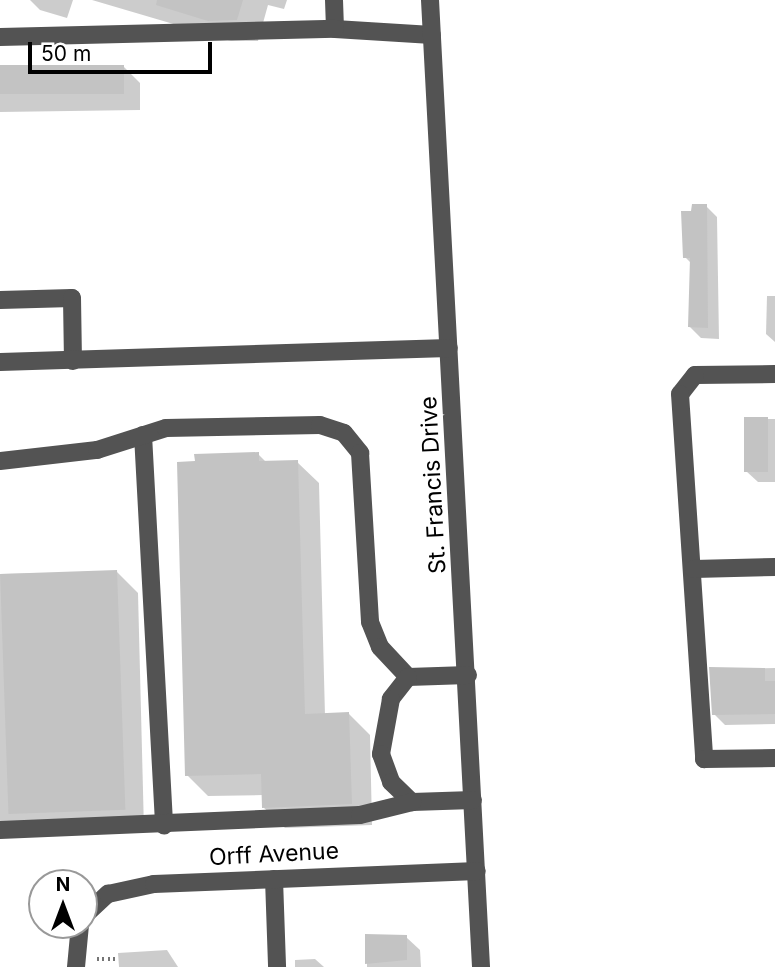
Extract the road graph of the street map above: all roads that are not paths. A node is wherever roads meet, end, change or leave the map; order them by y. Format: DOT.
graph roads {
  1 [pos="334,0"];
  2 [pos="430,0"];
  3 [pos="335,29"];
  4 [pos="432,35"];
  5 [pos="0,37"];
  6 [pos="0,300"];
  7 [pos="449,348"];
  8 [pos="73,361"];
  9 [pos="0,362"];
  10 [pos="775,374"];
  11 [pos="143,435"];
  12 [pos="0,461"];
  13 [pos="775,567"];
  14 [pos="694,569"];
  15 [pos="468,675"];
  16 [pos="408,677"];
  17 [pos="775,758"];
  18 [pos="473,800"];
  19 [pos="412,802"];
  20 [pos="164,825"];
  21 [pos="0,830"];
  22 [pos="477,871"];
  23 [pos="274,879"];
  24 [pos="98,901"];
  25 [pos="79,939"];
  26 [pos="76,967"];
  27 [pos="277,967"];
  28 [pos="481,967"];
  1 -- 3 [label="street"];
  2 -- 4 [label="street, St. Francis Drive"];
  3 -- 4 [label="street"];
  3 -- 5 [label="street"];
  4 -- 7 [label="street, St. Francis Drive"];
  6 -- 8 [label="street"];
  7 -- 8 [label="street"];
  7 -- 15 [label="street, St. Francis Drive"];
  8 -- 9 [label="street"];
  10 -- 14 [label="street"];
  11 -- 12 [label="street"];
  11 -- 16 [label="street"];
  11 -- 20 [label="street"];
  13 -- 14 [label="street"];
  14 -- 17 [label="street"];
  15 -- 16 [label="street"];
  15 -- 18 [label="street, St. Francis Drive"];
  16 -- 19 [label="street"];
  18 -- 19 [label="street"];
  18 -- 22 [label="street, St. Francis Drive"];
  19 -- 20 [label="street"];
  20 -- 21 [label="street"];
  22 -- 23 [label="street, Orff Avenue"];
  22 -- 28 [label="street, St. Francis Drive"];
  23 -- 24 [label="street, Orff Avenue"];
  23 -- 27 [label="street"];
  25 -- 26 [label="street"];
}
